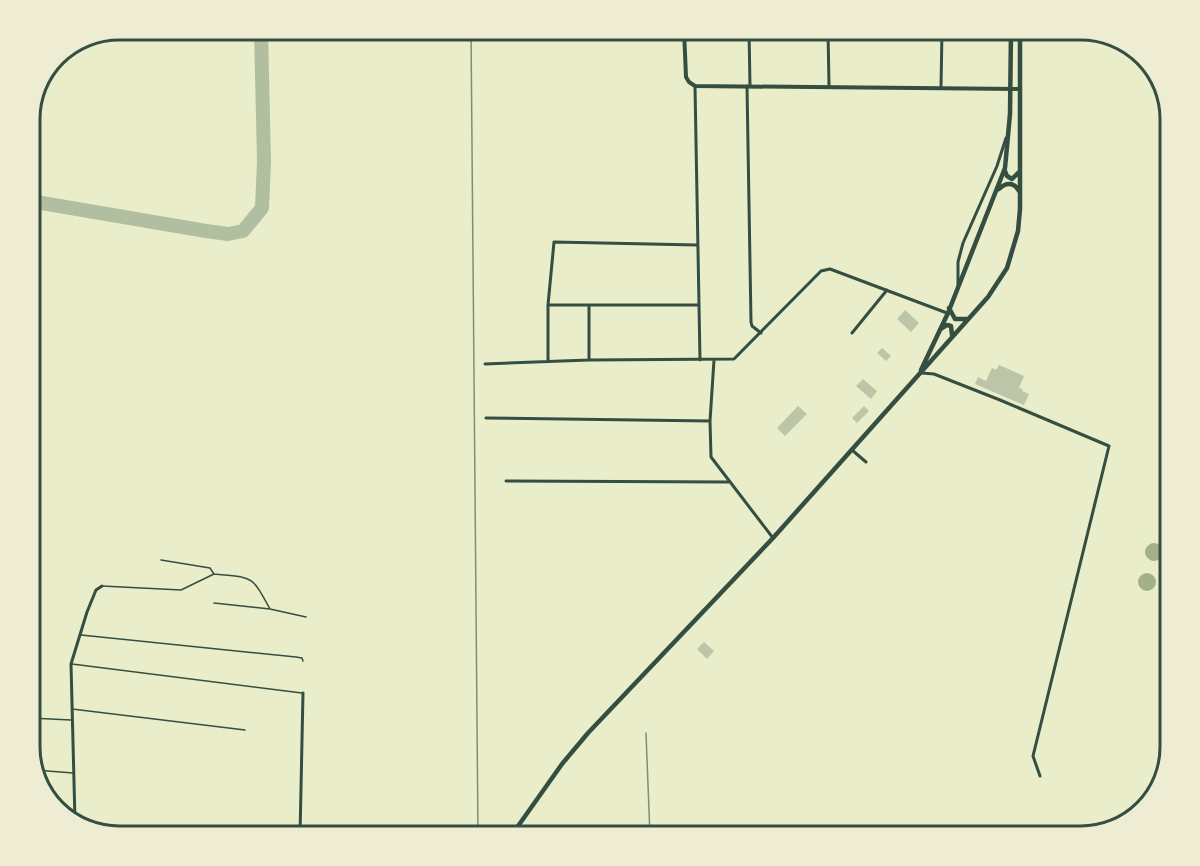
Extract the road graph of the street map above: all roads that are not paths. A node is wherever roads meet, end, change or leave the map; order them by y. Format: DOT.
graph roads {
  1 [pos="684,40"];
  2 [pos="749,40"];
  3 [pos="828,40"];
  4 [pos="942,40"];
  5 [pos="1011,40"];
  6 [pos="1020,40"];
  7 [pos="695,86"];
  8 [pos="748,86"];
  9 [pos="829,86"];
  10 [pos="941,87"];
  11 [pos="1011,89"];
  12 [pos="1020,89"];
  13 [pos="1009,128"];
  14 [pos="1005,168"];
  15 [pos="1020,170"];
  16 [pos="998,190"];
  17 [pos="1020,194"];
  18 [pos="697,245"];
  19 [pos="958,287"];
  20 [pos="887,290"];
  21 [pos="548,305"];
  22 [pos="589,305"];
  23 [pos="699,305"];
  24 [pos="948,310"];
  25 [pos="968,319"];
  26 [pos="940,329"];
  27 [pos="761,333"];
  28 [pos="852,333"];
  29 [pos="951,338"];
  30 [pos="589,360"];
  31 [pos="700,360"];
  32 [pos="714,360"];
  33 [pos="548,361"];
  34 [pos="485,364"];
  35 [pos="920,372"];
  36 [pos="486,418"];
  37 [pos="710,421"];
  38 [pos="852,450"];
  39 [pos="866,462"];
  40 [pos="506,481"];
  41 [pos="729,482"];
  42 [pos="773,538"];
  43 [pos="161,560"];
  44 [pos="214,574"];
  45 [pos="102,586"];
  46 [pos="214,603"];
  47 [pos="270,609"];
  48 [pos="306,617"];
  49 [pos="80,634"];
  50 [pos="303,662"];
  51 [pos="71,664"];
  52 [pos="303,693"];
  53 [pos="72,708"];
  54 [pos="41,719"];
  55 [pos="72,720"];
  56 [pos="245,730"];
  57 [pos="44,771"];
  58 [pos="74,773"];
  59 [pos="1040,776"];
  60 [pos="75,811"];
  61 [pos="300,826"];
  62 [pos="518,826"];
  1 -- 7 [label="street"];
  2 -- 8 [label="street"];
  3 -- 9 [label="street"];
  4 -- 10 [label="street"];
  5 -- 11 [label="main road"];
  6 -- 12 [label="main road"];
  7 -- 8 [label="street"];
  7 -- 18 [label="street"];
  8 -- 9 [label="street"];
  8 -- 27 [label="street"];
  9 -- 10 [label="street"];
  10 -- 11 [label="street"];
  11 -- 12 [label="street"];
  11 -- 13 [label="main road"];
  12 -- 15 [label="main road"];
  13 -- 14 [label="main road"];
  13 -- 19 [label="street"];
  14 -- 15 [label="main road"];
  14 -- 16 [label="main road"];
  15 -- 17 [label="main road"];
  16 -- 17 [label="main road"];
  16 -- 19 [label="main road"];
  17 -- 25 [label="main road"];
  18 -- 21 [label="street"];
  18 -- 23 [label="street"];
  19 -- 24 [label="main road"];
  20 -- 24 [label="street"];
  20 -- 27 [label="street"];
  20 -- 28 [label="street"];
  21 -- 22 [label="street"];
  21 -- 33 [label="street"];
  22 -- 23 [label="street"];
  22 -- 30 [label="street"];
  23 -- 31 [label="street"];
  24 -- 25 [label="main road"];
  24 -- 26 [label="main road"];
  25 -- 29 [label="main road"];
  26 -- 29 [label="main road"];
  26 -- 35 [label="main road"];
  27 -- 32 [label="street"];
  29 -- 35 [label="main road"];
  30 -- 31 [label="street"];
  30 -- 33 [label="street"];
  31 -- 32 [label="street"];
  32 -- 37 [label="street"];
  33 -- 34 [label="street"];
  35 -- 38 [label="main road"];
  35 -- 59 [label="street"];
  36 -- 37 [label="street"];
  37 -- 41 [label="street"];
  38 -- 39 [label="street"];
  38 -- 42 [label="main road"];
  40 -- 41 [label="street"];
  41 -- 42 [label="street"];
  42 -- 62 [label="main road"];
  43 -- 44 [label="lane"];
  44 -- 45 [label="lane"];
  44 -- 47 [label="lane"];
  45 -- 49 [label="street"];
  46 -- 47 [label="lane"];
  47 -- 48 [label="lane"];
  49 -- 50 [label="lane"];
  49 -- 51 [label="street"];
  51 -- 52 [label="lane"];
  51 -- 53 [label="street"];
  52 -- 61 [label="street"];
  53 -- 55 [label="street"];
  53 -- 56 [label="lane"];
  54 -- 55 [label="lane"];
  55 -- 58 [label="street"];
  57 -- 58 [label="lane"];
  58 -- 60 [label="street"];
}
